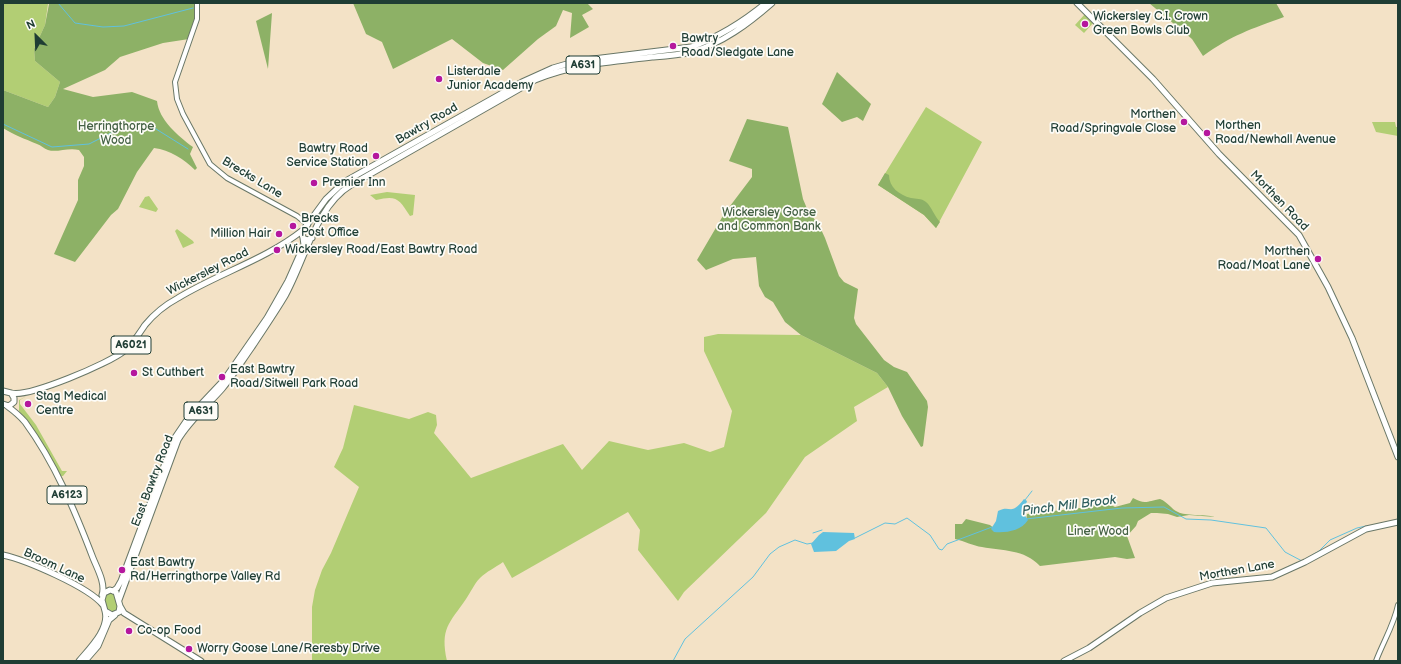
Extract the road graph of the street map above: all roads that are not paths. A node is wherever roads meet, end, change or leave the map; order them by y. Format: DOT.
graph roads {
  1 [pos="197,3"];
  2 [pos="766,3"];
  3 [pos="772,3"];
  4 [pos="1077,3"];
  5 [pos="648,53"];
  6 [pos="660,56"];
  7 [pos="367,168"];
  8 [pos="371,174"];
  9 [pos="307,225"];
  10 [pos="318,225"];
  11 [pos="303,238"];
  12 [pos="312,238"];
  13 [pos="287,242"];
  14 [pos="3,391"];
  15 [pos="11,393"];
  16 [pos="19,394"];
  17 [pos="14,402"];
  18 [pos="5,405"];
  19 [pos="16,412"];
  20 [pos="1398,457"];
  21 [pos="1398,522"];
  22 [pos="3,555"];
  23 [pos="104,587"];
  24 [pos="112,590"];
  25 [pos="100,596"];
  26 [pos="119,600"];
  27 [pos="1398,605"];
  28 [pos="120,606"];
  29 [pos="105,610"];
  30 [pos="124,613"];
  31 [pos="116,614"];
  32 [pos="78,661"];
  33 [pos="85,661"];
  34 [pos="201,661"];
  35 [pos="1064,661"];
  36 [pos="1376,661"];
  1 -- 9 [label="street, Brecks Lane"];
  2 -- 5 [label="main road, Bawtry Road / A631"];
  3 -- 6 [label="main road, Bawtry Road / A631"];
  4 -- 20 [label="main road, Morthen Road"];
  5 -- 6 [label="main road, A631"];
  5 -- 7 [label="main road, Bawtry Road / A631"];
  6 -- 8 [label="main road, Bawtry Road / A631"];
  7 -- 8 [label="main road"];
  7 -- 9 [label="main road, Bawtry Road / A631"];
  8 -- 10 [label="main road, Bawtry Road / A631"];
  9 -- 10 [label="main road"];
  9 -- 11 [label="main road, Bawtry Road / A631"];
  9 -- 13 [label="main road, Wickersley Road / A6021"];
  10 -- 12 [label="main road, Bawtry Road / A631"];
  11 -- 12 [label="main road, Wickersley Road"];
  11 -- 13 [label="main road, Wickersley Road / A6021"];
  11 -- 24 [label="main road, East Bawtry Road / A631"];
  12 -- 26 [label="main road, East Bawtry Road / A631"];
  13 -- 16 [label="main road, Wickersley Road / A6021"];
  14 -- 15 [label="main road, A6021"];
  15 -- 16 [label="main road, Wickersley Road / A6021"];
  15 -- 17 [label="main road"];
  16 -- 17 [label="main road"];
  17 -- 18 [label="main road"];
  17 -- 19 [label="main road, A6123"];
  18 -- 19 [label="main road, A6123"];
  19 -- 23 [label="main road, A6123"];
  21 -- 35 [label="main road, Morthen Lane"];
  22 -- 25 [label="main road, Broom Lane"];
  23 -- 24 [label="main road"];
  23 -- 25 [label="main road"];
  24 -- 25 [label="main road"];
  24 -- 26 [label="main road"];
  25 -- 29 [label="main road, Broom Lane"];
  26 -- 28 [label="main road"];
  27 -- 36 [label="street"];
  28 -- 30 [label="main road"];
  28 -- 31 [label="main road"];
  29 -- 31 [label="main road"];
  29 -- 32 [label="main road"];
  30 -- 31 [label="main road"];
  30 -- 34 [label="main road"];
  31 -- 33 [label="main road"];
}
